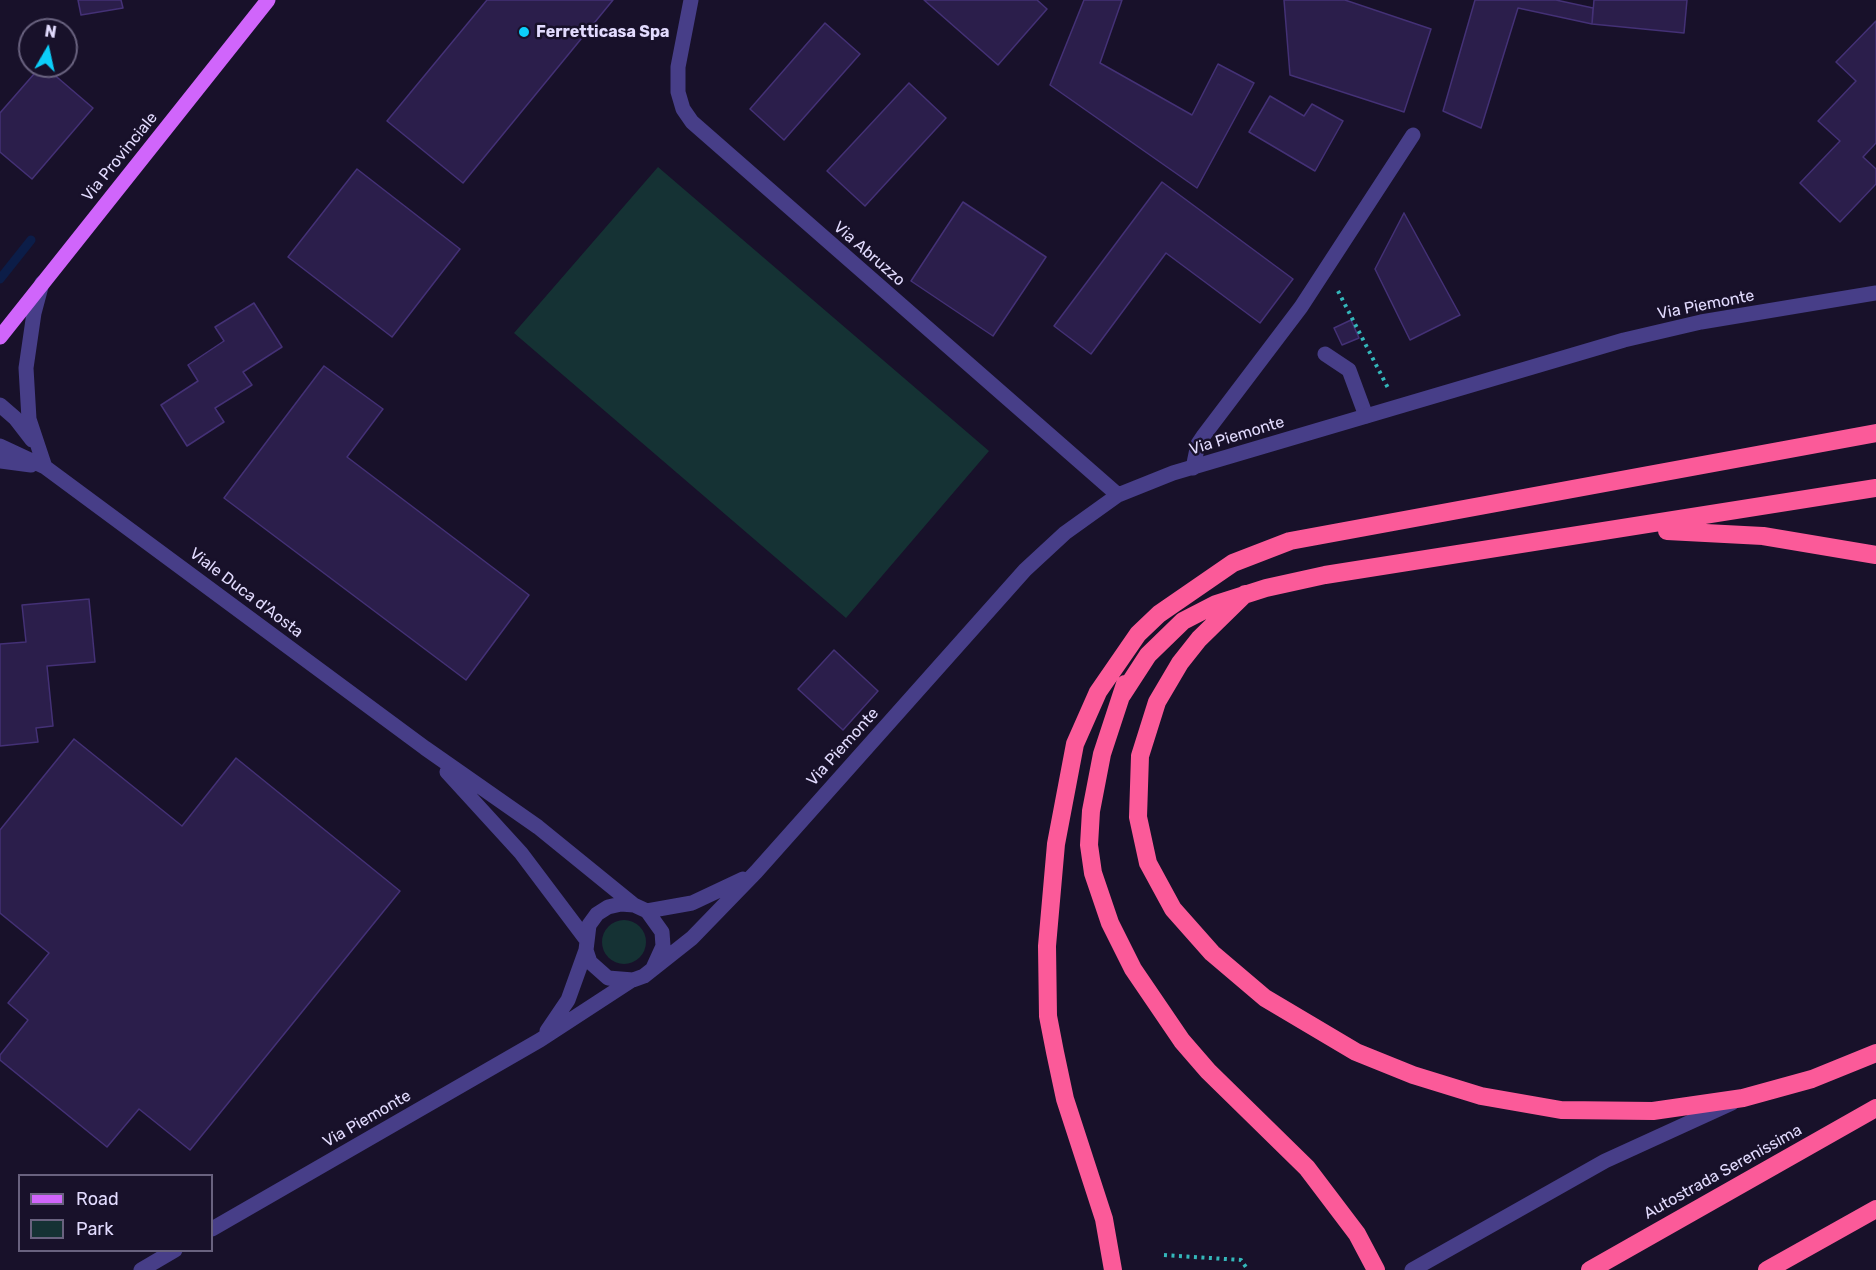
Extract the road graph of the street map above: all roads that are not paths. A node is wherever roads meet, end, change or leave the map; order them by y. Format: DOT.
graph roads {
  1 [pos="268,0"];
  2 [pos="691,0"];
  3 [pos="1413,135"];
  4 [pos="42,283"];
  5 [pos="1876,293"];
  6 [pos="0,338"];
  7 [pos="1325,354"];
  8 [pos="0,405"];
  9 [pos="1366,416"];
  10 [pos="1876,433"];
  11 [pos="0,446"];
  12 [pos="0,461"];
  13 [pos="45,467"];
  14 [pos="1193,468"];
  15 [pos="1876,488"];
  16 [pos="1118,495"];
  17 [pos="1620,530"];
  18 [pos="1876,555"];
  19 [pos="1245,594"];
  20 [pos="1138,634"];
  21 [pos="1122,695"];
  22 [pos="424,748"];
  23 [pos="756,872"];
  24 [pos="640,908"];
  25 [pos="586,944"];
  26 [pos="653,968"];
  27 [pos="633,980"];
  28 [pos="540,1040"];
  29 [pos="1876,1053"];
  30 [pos="1743,1098"];
  31 [pos="1876,1108"];
  32 [pos="1876,1209"];
  33 [pos="213,1228"];
  34 [pos="173,1252"];
  35 [pos="141,1270"];
  36 [pos="1113,1270"];
  37 [pos="1376,1270"];
  38 [pos="1412,1270"];
  39 [pos="1590,1270"];
  40 [pos="1767,1270"];
  1 -- 4 [label="main road, Via Provinciale"];
  2 -- 16 [label="street, Via Abruzzo"];
  3 -- 14 [label="street"];
  4 -- 6 [label="main road, Via Provinciale"];
  4 -- 13 [label="street"];
  5 -- 9 [label="street, Via Piemonte"];
  7 -- 9 [label="street"];
  8 -- 13 [label="street, Viale Duca d'Aosta"];
  9 -- 14 [label="street, Via Piemonte"];
  10 -- 20 [label="highway"];
  11 -- 13 [label="street, Viale Duca d'Aosta"];
  12 -- 13 [label="street, Viale Duca d'Aosta"];
  13 -- 22 [label="street, Viale Duca d'Aosta"];
  14 -- 16 [label="street, Via Piemonte"];
  15 -- 17 [label="highway"];
  16 -- 23 [label="street, Via Piemonte"];
  17 -- 18 [label="highway"];
  17 -- 19 [label="highway"];
  19 -- 21 [label="highway"];
  19 -- 30 [label="highway"];
  20 -- 21 [label="highway"];
  20 -- 36 [label="highway"];
  21 -- 37 [label="highway"];
  22 -- 24 [label="street, Viale Duca d'Aosta"];
  22 -- 25 [label="street, Viale Duca d'Aosta"];
  23 -- 24 [label="street, Via Piemonte"];
  23 -- 26 [label="street, Via Piemonte"];
  24 -- 25 [label="street, Via Piemonte"];
  24 -- 26 [label="street"];
  25 -- 27 [label="street"];
  25 -- 28 [label="street, Via Piemonte"];
  26 -- 27 [label="street, Via Piemonte"];
  27 -- 28 [label="street, Via Piemonte"];
  28 -- 33 [label="street, Via Piemonte"];
  29 -- 30 [label="highway"];
  30 -- 38 [label="street"];
  31 -- 39 [label="highway, Autostrada Serenissima"];
  32 -- 40 [label="highway"];
  34 -- 35 [label="street"];
}
